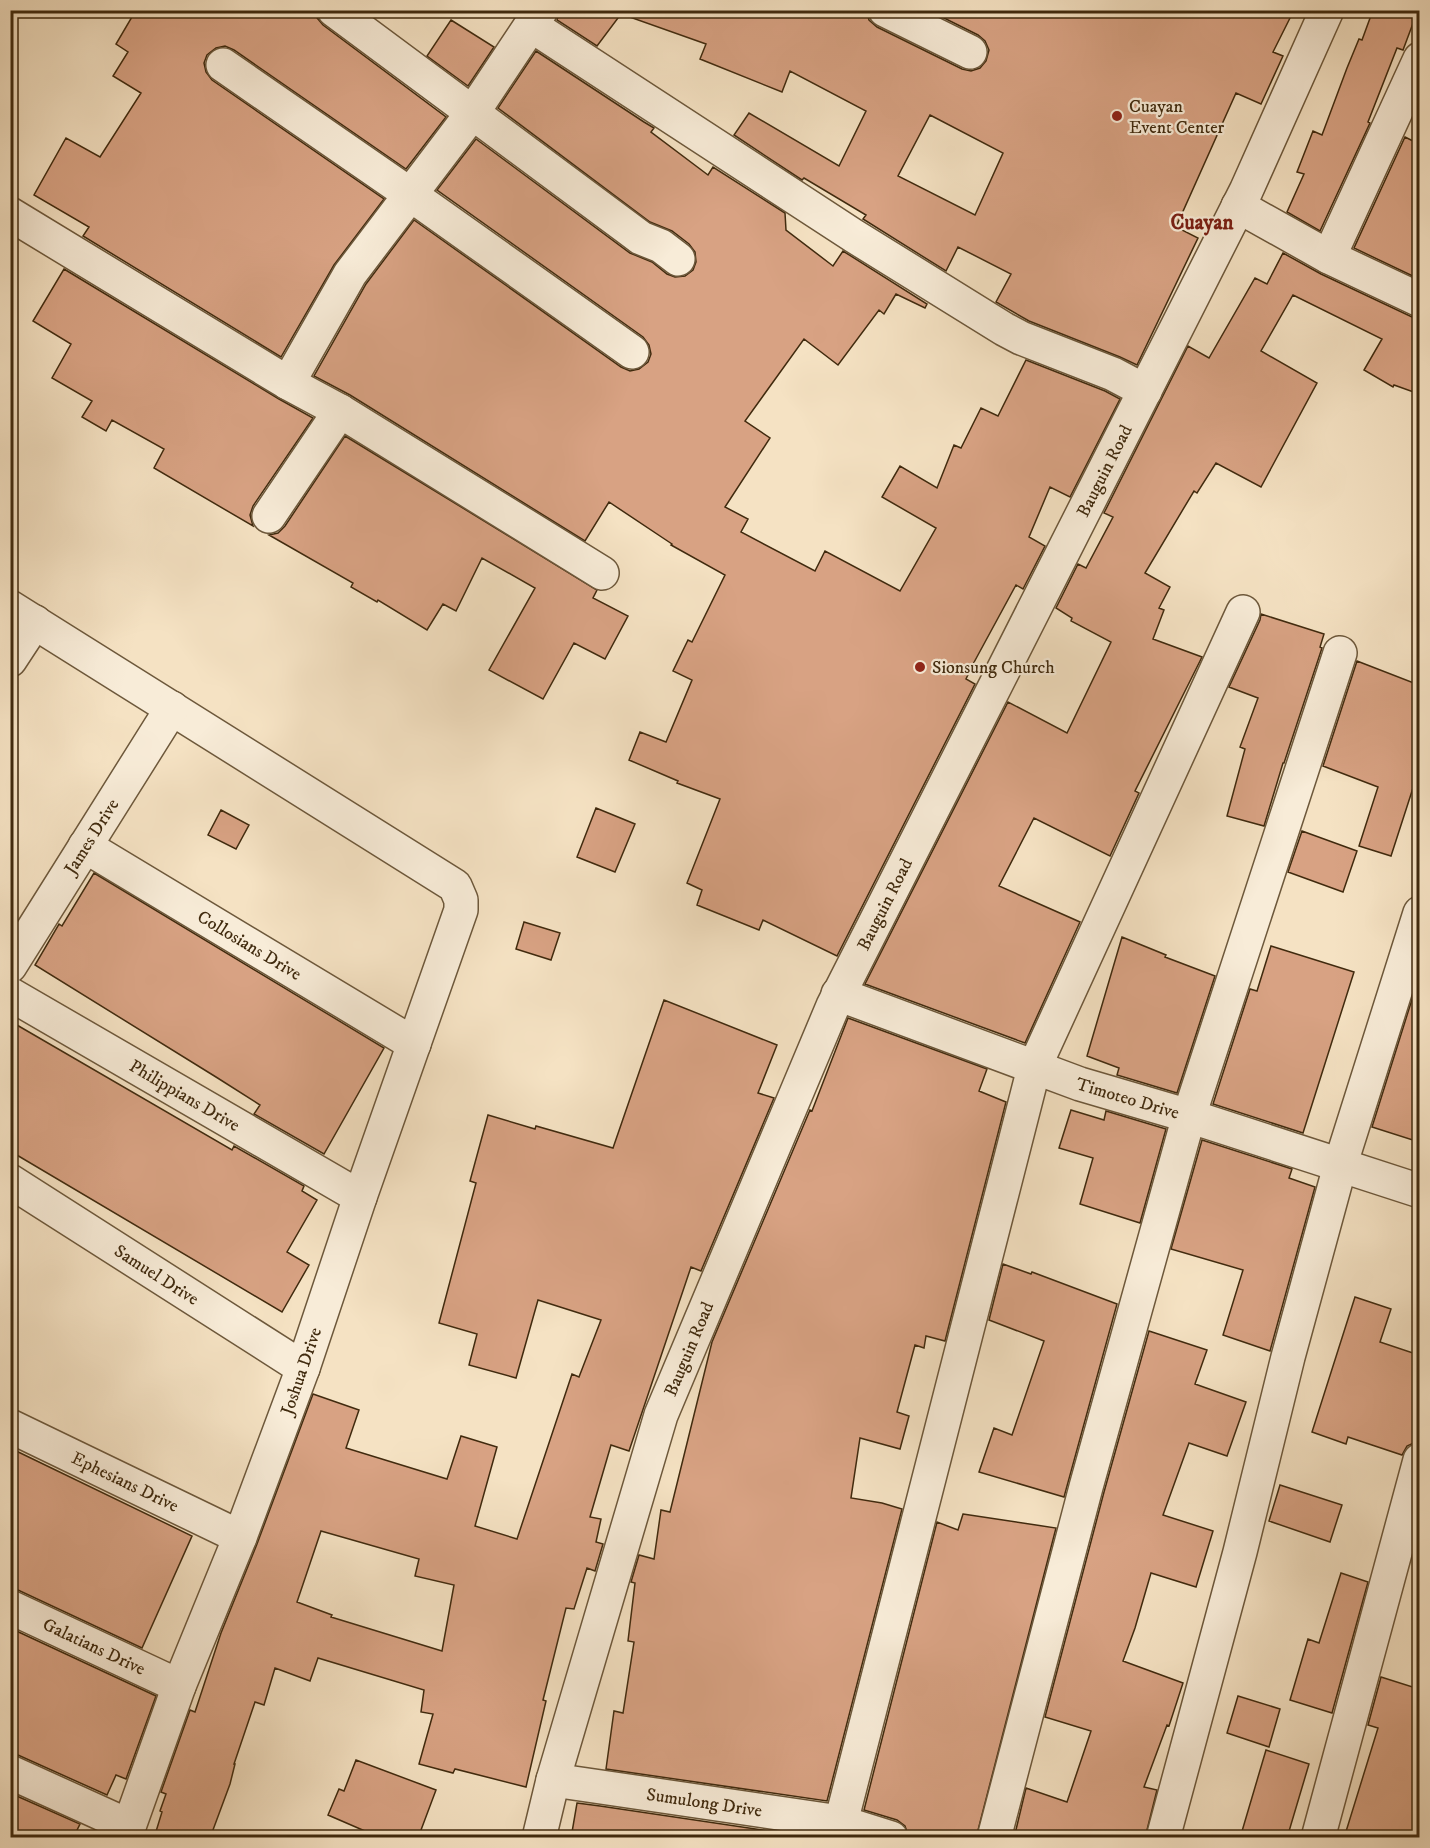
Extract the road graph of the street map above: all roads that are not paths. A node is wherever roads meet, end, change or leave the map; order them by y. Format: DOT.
graph roads {
  1 [pos="334,10"];
  2 [pos="885,10"];
  3 [pos="1327,10"];
  4 [pos="536,18"];
  5 [pos="970,52"];
  6 [pos="1419,59"];
  7 [pos="223,66"];
  8 [pos="473,112"];
  9 [pos="411,195"];
  10 [pos="1238,206"];
  11 [pos="15,228"];
  12 [pos="1329,256"];
  13 [pos="678,259"];
  14 [pos="1419,300"];
  15 [pos="632,352"];
  16 [pos="288,382"];
  17 [pos="1144,392"];
  18 [pos="340,411"];
  19 [pos="269,516"];
  20 [pos="602,573"];
  21 [pos="1243,612"];
  22 [pos="22,614"];
  23 [pos="1340,653"];
  24 [pos="10,660"];
  25 [pos="172,708"];
  26 [pos="85,846"];
  27 [pos="1419,913"];
  28 [pos="10,966"];
  29 [pos="10,994"];
  30 [pos="838,994"];
  31 [pos="414,1044"];
  32 [pos="1034,1068"];
  33 [pos="1189,1116"];
  34 [pos="1340,1166"];
  35 [pos="10,1180"];
  36 [pos="1419,1191"];
  37 [pos="360,1197"];
  38 [pos="303,1368"];
  39 [pos="10,1426"];
  40 [pos="1419,1460"];
  41 [pos="240,1537"];
  42 [pos="10,1607"];
  43 [pos="179,1686"];
  44 [pos="10,1772"];
  45 [pos="553,1780"];
  46 [pos="838,1830"];
  47 [pos="127,1832"];
  48 [pos="539,1838"];
  49 [pos="891,1838"];
  50 [pos="994,1838"];
  51 [pos="1163,1838"];
  52 [pos="1318,1838"];
  1 -- 8 [label="street"];
  2 -- 5 [label="street"];
  3 -- 10 [label="street, Bauguin Road"];
  4 -- 8 [label="street"];
  4 -- 17 [label="street"];
  6 -- 12 [label="street"];
  7 -- 9 [label="street"];
  8 -- 9 [label="street"];
  8 -- 13 [label="street"];
  9 -- 15 [label="street"];
  9 -- 16 [label="street"];
  10 -- 12 [label="street"];
  10 -- 17 [label="street, Bauguin Road"];
  11 -- 16 [label="street"];
  12 -- 14 [label="street"];
  16 -- 18 [label="street"];
  17 -- 30 [label="street, Bauguin Road"];
  18 -- 19 [label="street"];
  18 -- 20 [label="street"];
  21 -- 32 [label="street"];
  22 -- 24 [label="street"];
  22 -- 25 [label="street"];
  23 -- 33 [label="street"];
  25 -- 26 [label="street, James Drive"];
  25 -- 31 [label="street, Joshua Drive"];
  26 -- 28 [label="street, James Drive"];
  26 -- 31 [label="street, Collosians Drive"];
  27 -- 34 [label="street"];
  29 -- 37 [label="street, Philippians Drive"];
  30 -- 32 [label="street, Timoteo Drive"];
  30 -- 45 [label="street, Bauguin Road"];
  31 -- 37 [label="street, Joshua Drive"];
  32 -- 33 [label="street, Timoteo Drive"];
  32 -- 46 [label="street"];
  33 -- 34 [label="street, Timoteo Drive"];
  33 -- 50 [label="street"];
  34 -- 36 [label="street, Timoteo Drive"];
  34 -- 51 [label="street"];
  35 -- 38 [label="street, Samuel Drive"];
  37 -- 38 [label="street, Joshua Drive"];
  38 -- 41 [label="street, Joshua Drive"];
  39 -- 41 [label="street, Ephesians Drive"];
  40 -- 52 [label="street"];
  41 -- 43 [label="street, Joshua Drive"];
  42 -- 43 [label="street, Galatians Drive"];
  43 -- 47 [label="street, Joshua Drive"];
  44 -- 47 [label="street"];
  45 -- 46 [label="street, Sumulong Drive"];
  45 -- 48 [label="street, Bauguin Road"];
  46 -- 49 [label="street, Sumulong Drive"];
}
